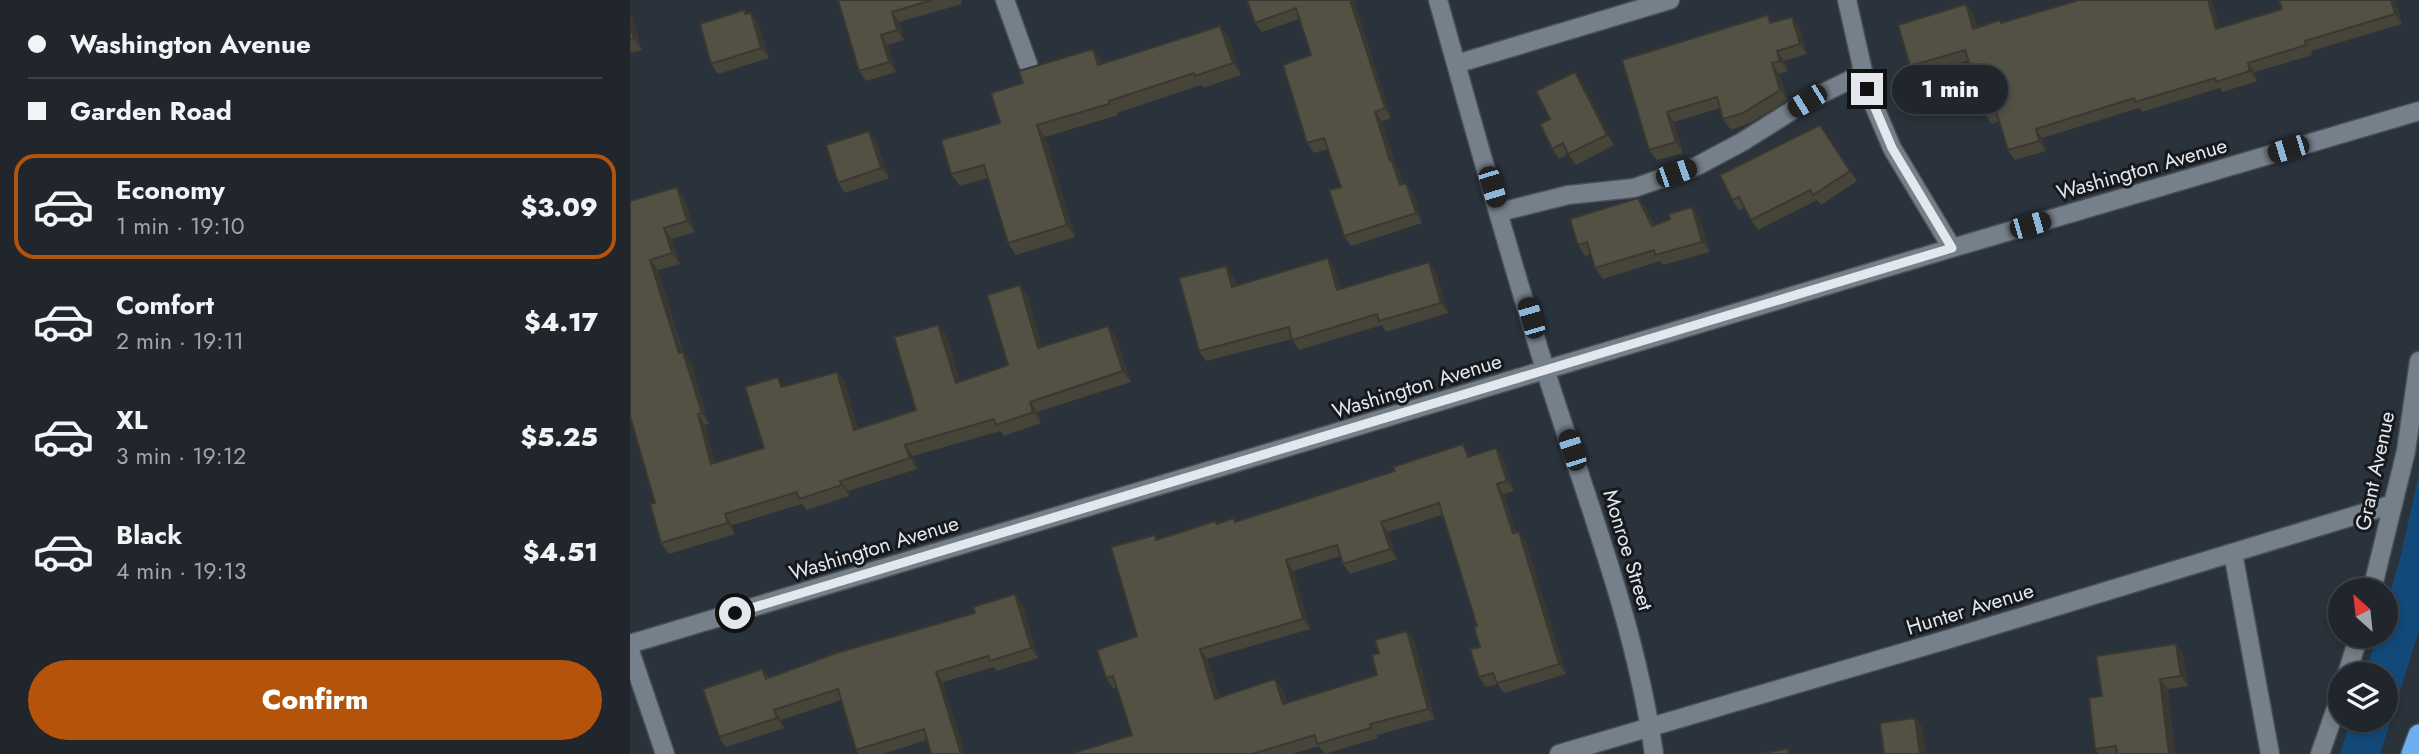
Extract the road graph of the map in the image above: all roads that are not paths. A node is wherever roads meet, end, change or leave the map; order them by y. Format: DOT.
graph roads {
  1 [pos="1005,0"];
  2 [pos="1438,0"];
  3 [pos="1670,0"];
  4 [pos="1847,0"];
  5 [pos="1028,64"];
  6 [pos="1456,64"];
  7 [pos="1864,73"];
  8 [pos="2419,111"];
  9 [pos="1500,212"];
  10 [pos="1952,248"];
  11 [pos="2419,361"];
  12 [pos="1546,371"];
  13 [pos="2393,504"];
  14 [pos="2233,553"];
  15 [pos="2375,578"];
  16 [pos="630,645"];
  17 [pos="630,651"];
  18 [pos="1650,727"];
  19 [pos="2328,731"];
  20 [pos="2419,735"];
  21 [pos="665,754"];
  22 [pos="1559,754"];
  23 [pos="1654,754"];
  24 [pos="2270,754"];
  25 [pos="2320,754"];
  26 [pos="2412,754"];
  1 -- 5 [label="street"];
  2 -- 6 [label="street, Monroe Street"];
  3 -- 6 [label="street"];
  4 -- 7 [label="street"];
  6 -- 9 [label="street, Monroe Street"];
  7 -- 9 [label="street"];
  7 -- 10 [label="street"];
  8 -- 10 [label="street, Washington Avenue"];
  9 -- 12 [label="street, Monroe Street"];
  10 -- 12 [label="street, Washington Avenue"];
  11 -- 13 [label="street, Grant Avenue"];
  12 -- 16 [label="street, Washington Avenue"];
  12 -- 18 [label="street, Monroe Street"];
  13 -- 14 [label="street, Hunter Avenue"];
  13 -- 15 [label="street, Grant Avenue"];
  14 -- 18 [label="street, Hunter Avenue"];
  14 -- 24 [label="street"];
  17 -- 21 [label="street"];
  18 -- 22 [label="street, Hunter Avenue"];
  18 -- 23 [label="street, Monroe Street"];
  19 -- 25 [label="street"];
  20 -- 26 [label="highway"];
}
